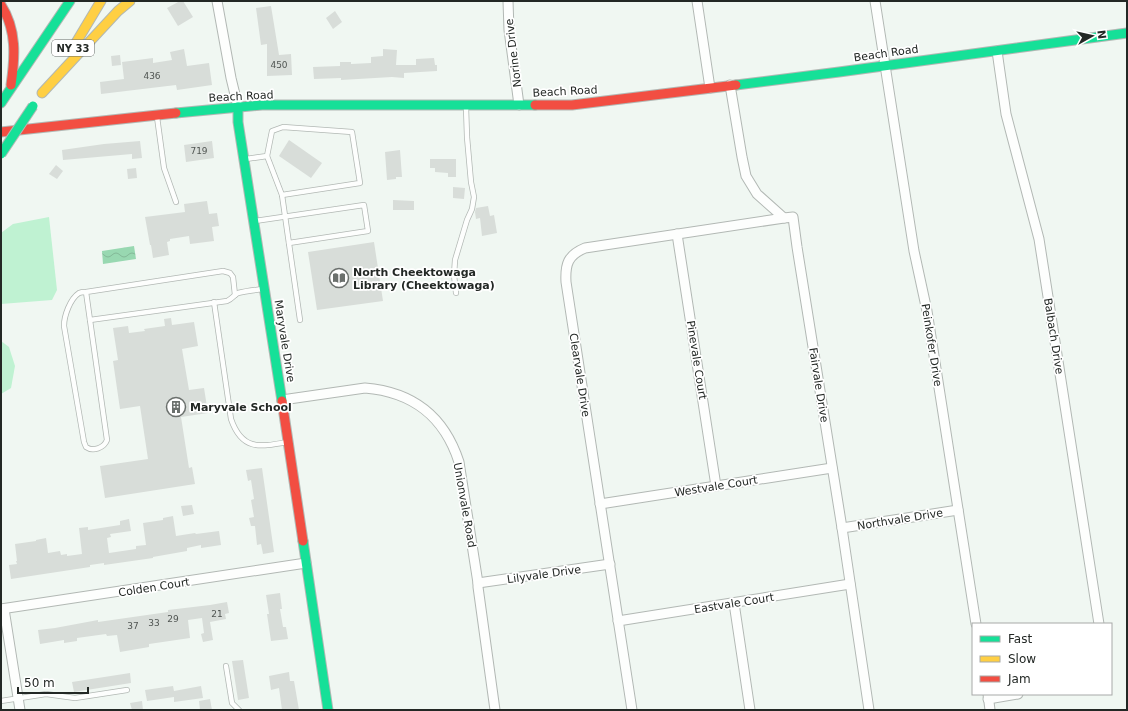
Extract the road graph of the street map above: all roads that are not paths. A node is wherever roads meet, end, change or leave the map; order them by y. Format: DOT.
graph roads {
  1 [pos="70,1"];
  2 [pos="101,1"];
  3 [pos="130,1"];
  4 [pos="217,1"];
  5 [pos="508,1"];
  6 [pos="697,1"];
  7 [pos="875,1"];
  8 [pos="1,5"];
  9 [pos="1127,33"];
  10 [pos="997,51"];
  11 [pos="885,66"];
  12 [pos="730,85"];
  13 [pos="710,88"];
  14 [pos="10,89"];
  15 [pos="42,93"];
  16 [pos="1,103"];
  17 [pos="466,105"];
  18 [pos="519,105"];
  19 [pos="238,107"];
  20 [pos="157,115"];
  21 [pos="1,132"];
  22 [pos="1,154"];
  23 [pos="267,156"];
  24 [pos="244,160"];
  25 [pos="282,195"];
  26 [pos="176,202"];
  27 [pos="285,217"];
  28 [pos="784,218"];
  29 [pos="254,221"];
  30 [pos="677,234"];
  31 [pos="289,243"];
  32 [pos="264,289"];
  33 [pos="86,292"];
  34 [pos="456,293"];
  35 [pos="235,295"];
  36 [pos="214,302"];
  37 [pos="90,320"];
  38 [pos="300,320"];
  39 [pos="282,400"];
  40 [pos="288,442"];
  41 [pos="832,468"];
  42 [pos="716,486"];
  43 [pos="600,504"];
  44 [pos="958,510"];
  45 [pos="842,528"];
  46 [pos="306,564"];
  47 [pos="610,564"];
  48 [pos="478,583"];
  49 [pos="850,584"];
  50 [pos="734,603"];
  51 [pos="3,609"];
  52 [pos="618,622"];
  53 [pos="976,623"];
  54 [pos="1099,623"];
  55 [pos="226,666"];
  56 [pos="127,690"];
  57 [pos="1003,695"];
  58 [pos="988,696"];
  59 [pos="18,699"];
  60 [pos="1,701"];
  61 [pos="20,710"];
  62 [pos="239,710"];
  63 [pos="328,710"];
  64 [pos="496,710"];
  65 [pos="632,710"];
  66 [pos="750,710"];
  67 [pos="869,710"];
  68 [pos="990,710"];
  1 -- 14 [label="main road, NY 33"];
  2 -- 15 [label="main road, NY 33"];
  3 -- 15 [label="main road"];
  4 -- 19 [label="street, Maryvale Drive"];
  5 -- 18 [label="street, Norine Drive"];
  6 -- 13 [label="street"];
  7 -- 11 [label="street, Peinkofer Drive"];
  8 -- 14 [label="main road"];
  9 -- 10 [label="main road, Beach Road"];
  10 -- 11 [label="main road, Beach Road"];
  10 -- 54 [label="street, Balbach Drive"];
  11 -- 12 [label="main road, Beach Road"];
  11 -- 44 [label="street, Peinkofer Drive"];
  12 -- 13 [label="main road, Beach Road"];
  12 -- 28 [label="street, Fairvale Drive"];
  13 -- 18 [label="main road, Beach Road"];
  14 -- 16 [label="main road, NY 33"];
  15 -- 22 [label="main road, NY 33, bridge"];
  17 -- 18 [label="main road, Beach Road"];
  17 -- 19 [label="main road, Beach Road"];
  17 -- 34 [label="lane"];
  19 -- 20 [label="main road, Beach Road"];
  19 -- 24 [label="main road, Maryvale Drive"];
  20 -- 21 [label="main road, Beach Road"];
  20 -- 26 [label="lane"];
  23 -- 24 [label="lane"];
  23 -- 25 [label="lane"];
  23 -- 25 [label="lane"];
  24 -- 29 [label="main road, Maryvale Drive"];
  25 -- 27 [label="lane"];
  27 -- 29 [label="lane"];
  27 -- 31 [label="lane"];
  27 -- 31 [label="lane"];
  28 -- 30 [label="street, Clearvale Drive"];
  28 -- 41 [label="street, Fairvale Drive"];
  29 -- 32 [label="main road, Maryvale Drive"];
  30 -- 42 [label="street, Pinevale Court"];
  30 -- 43 [label="street, Clearvale Drive"];
  31 -- 38 [label="lane"];
  32 -- 35 [label="lane"];
  32 -- 39 [label="main road, Maryvale Drive"];
  33 -- 35 [label="lane"];
  33 -- 37 [label="lane"];
  33 -- 37 [label="lane"];
  35 -- 36 [label="lane"];
  36 -- 37 [label="lane"];
  36 -- 40 [label="lane"];
  39 -- 40 [label="main road, Maryvale Drive"];
  39 -- 48 [label="street, Unionvale Road"];
  40 -- 46 [label="main road, Maryvale Drive"];
  41 -- 42 [label="street, Westvale Court"];
  41 -- 45 [label="street, Fairvale Drive"];
  42 -- 43 [label="street, Westvale Court"];
  43 -- 47 [label="street, Clearvale Drive"];
  44 -- 45 [label="street, Northvale Drive"];
  44 -- 53 [label="street, Peinkofer Drive"];
  45 -- 49 [label="street, Fairvale Drive"];
  46 -- 51 [label="street, Colden Court"];
  46 -- 63 [label="main road, Maryvale Drive"];
  47 -- 48 [label="street, Lilyvale Drive"];
  47 -- 52 [label="street, Clearvale Drive"];
  48 -- 64 [label="street, Unionvale Road"];
  49 -- 50 [label="street, Eastvale Court"];
  49 -- 67 [label="street, Fairvale Drive"];
  50 -- 52 [label="street, Eastvale Court"];
  50 -- 66 [label="street"];
  51 -- 59 [label="street"];
  52 -- 65 [label="street, Clearvale Drive"];
  55 -- 62 [label="lane"];
  56 -- 59 [label="lane"];
  57 -- 58 [label="street"];
  58 -- 68 [label="street"];
  59 -- 60 [label="lane"];
  59 -- 61 [label="street"];
}
